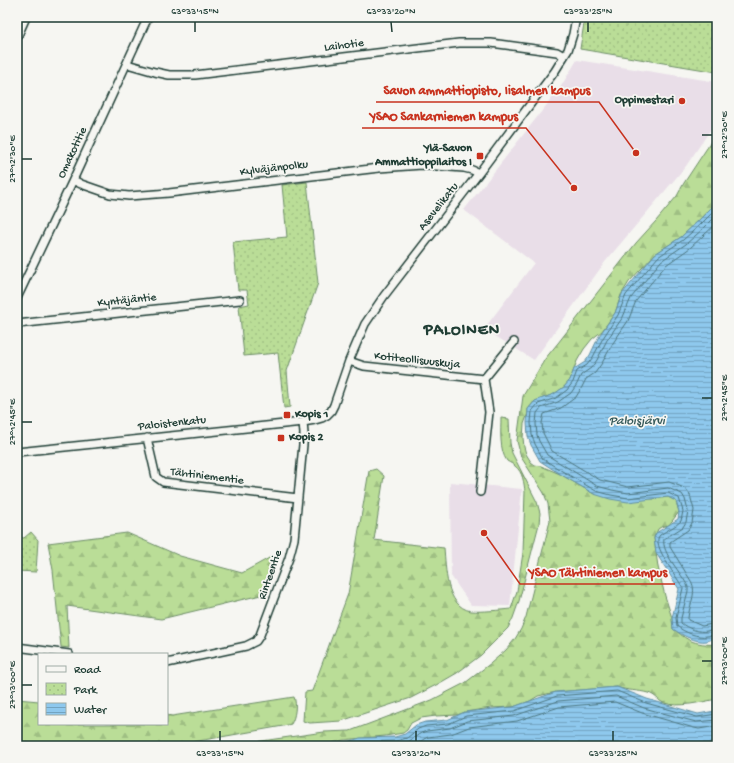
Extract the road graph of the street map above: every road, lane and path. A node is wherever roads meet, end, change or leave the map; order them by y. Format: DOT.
graph roads {
  1 [pos="25,17"];
  2 [pos="148,17"];
  3 [pos="576,17"];
  4 [pos="17,35"];
  5 [pos="564,56"];
  6 [pos="127,64"];
  7 [pos="479,173"];
  8 [pos="73,180"];
  9 [pos="17,298"];
  10 [pos="240,300"];
  11 [pos="17,324"];
  12 [pos="514,342"];
  13 [pos="349,361"];
  14 [pos="484,379"];
  15 [pos="327,415"];
  16 [pos="303,422"];
  17 [pos="147,438"];
  18 [pos="17,452"];
  19 [pos="480,492"];
  20 [pos="298,498"];
  21 [pos="17,646"];
  22 [pos="62,653"];
  23 [pos="168,663"];
  1 -- 4 [label="main road"];
  2 -- 6 [label="street, Omakotitie"];
  3 -- 5 [label="street, Asevelikatu"];
  5 -- 6 [label="street, Laihotie"];
  5 -- 7 [label="street, Asevelikatu"];
  6 -- 8 [label="street, Omakotitie"];
  7 -- 8 [label="street, Kylväjänpolku"];
  7 -- 13 [label="street, Asevelikatu"];
  8 -- 9 [label="street, Omakotitie"];
  10 -- 11 [label="street, Kyntäjäntie"];
  12 -- 14 [label="street"];
  13 -- 14 [label="street, Kotiteollisuuskuja"];
  13 -- 15 [label="street, Asevelikatu"];
  14 -- 19 [label="street"];
  15 -- 16 [label="street, Paloistenkatu"];
  16 -- 17 [label="street, Paloistenkatu"];
  16 -- 20 [label="street, Rinteentie"];
  17 -- 18 [label="street, Paloistenkatu"];
  17 -- 20 [label="street, Tähtiniementie"];
  20 -- 23 [label="street, Rinteentie"];
  21 -- 22 [label="street"];
}
